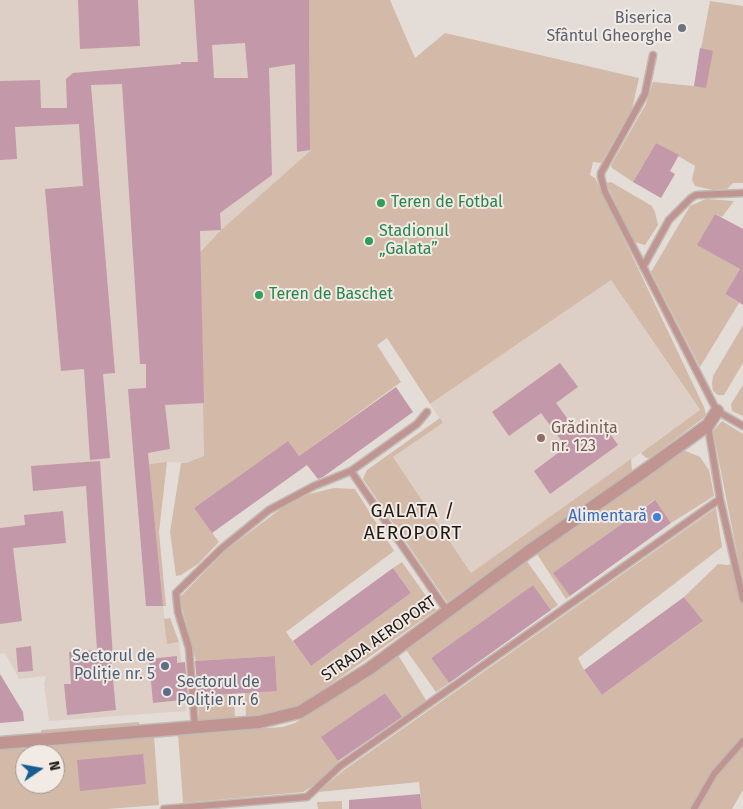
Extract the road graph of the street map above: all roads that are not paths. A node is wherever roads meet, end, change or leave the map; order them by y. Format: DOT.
graph roads {
  1 [pos="653,55"];
  2 [pos="743,193"];
  3 [pos="643,267"];
  4 [pos="717,411"];
  5 [pos="427,412"];
  6 [pos="708,424"];
  7 [pos="743,426"];
  8 [pos="351,471"];
  9 [pos="720,500"];
  10 [pos="743,599"];
  11 [pos="447,611"];
  12 [pos="195,727"];
  13 [pos="743,741"];
  14 [pos="0,743"];
  15 [pos="164,809"];
  16 [pos="694,809"];
  1 -- 3 [label="lane"];
  2 -- 3 [label="lane"];
  3 -- 4 [label="lane"];
  4 -- 6 [label="street, STRADA AEROPORT"];
  4 -- 7 [label="lane"];
  5 -- 8 [label="lane"];
  6 -- 9 [label="lane"];
  6 -- 11 [label="street, STRADA AEROPORT"];
  8 -- 11 [label="lane"];
  8 -- 12 [label="lane"];
  9 -- 10 [label="lane"];
  9 -- 15 [label="lane"];
  11 -- 12 [label="street, STRADA AEROPORT"];
  12 -- 14 [label="street, STRADA AEROPORT"];
  13 -- 16 [label="lane"];
}
